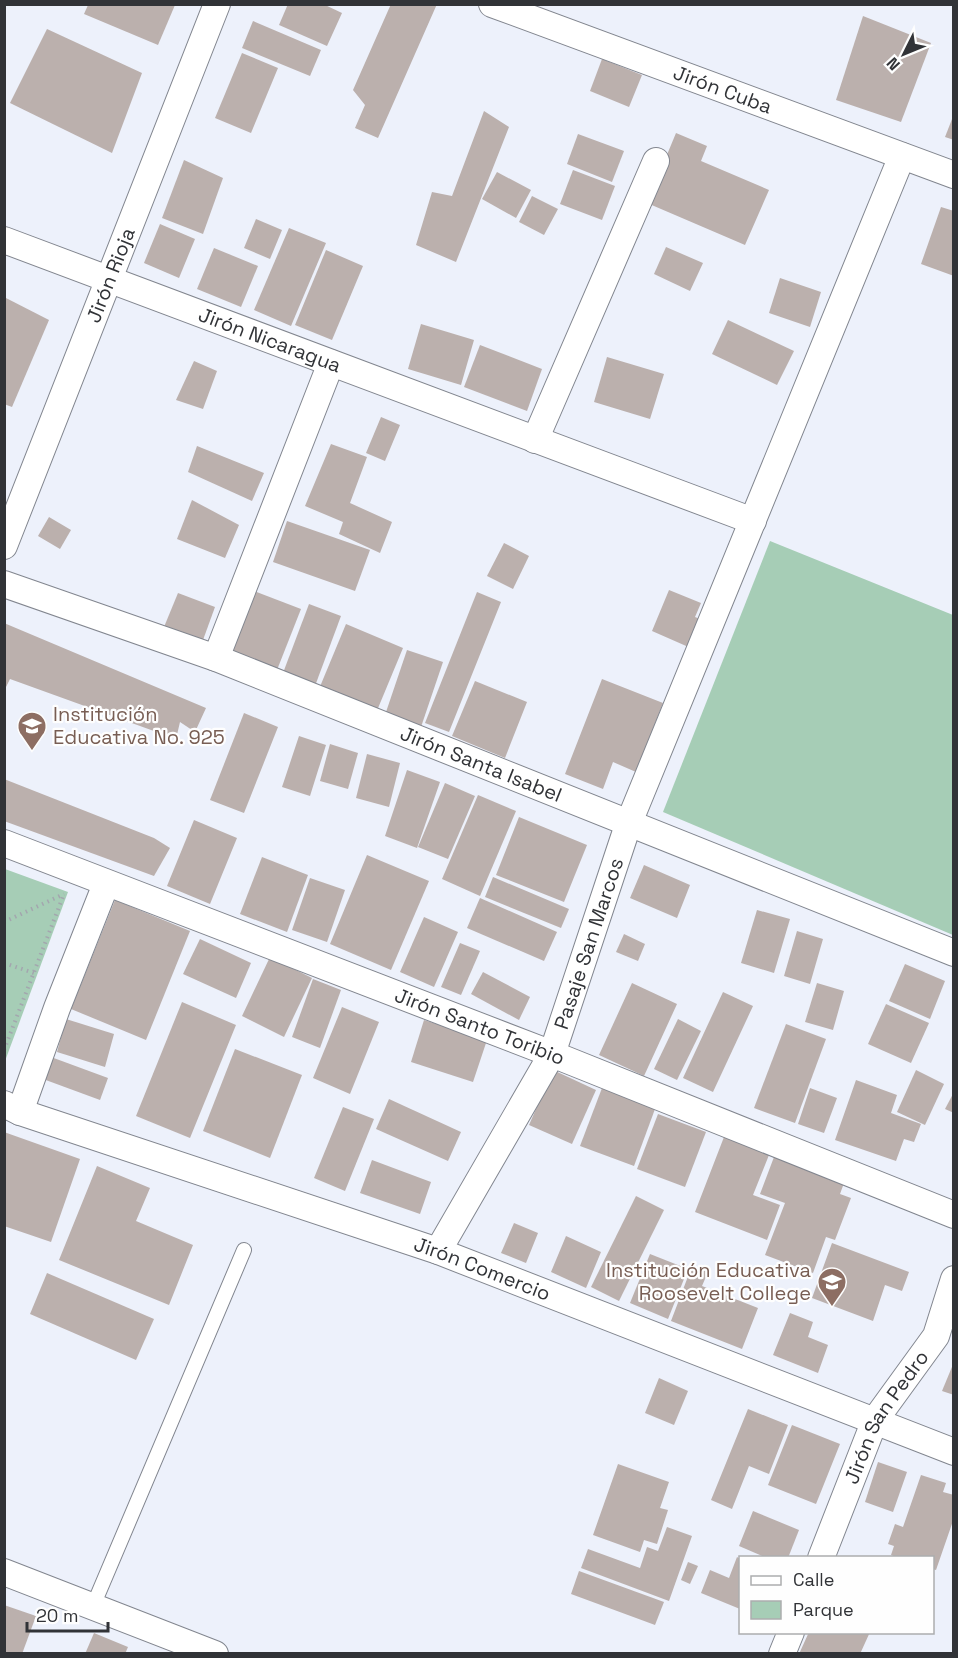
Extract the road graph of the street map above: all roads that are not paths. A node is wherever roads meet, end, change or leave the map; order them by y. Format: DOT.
graph roads {
  1 [pos="217,4"];
  2 [pos="492,4"];
  3 [pos="902,156"];
  4 [pos="656,161"];
  5 [pos="954,175"];
  6 [pos="4,240"];
  7 [pos="110,280"];
  8 [pos="331,363"];
  9 [pos="535,440"];
  10 [pos="753,521"];
  11 [pos="4,546"];
  12 [pos="4,584"];
  13 [pos="216,658"];
  14 [pos="628,825"];
  15 [pos="4,843"];
  16 [pos="106,884"];
  17 [pos="954,953"];
  18 [pos="552,1054"];
  19 [pos="13,1108"];
  20 [pos="954,1215"];
  21 [pos="244,1250"];
  22 [pos="438,1251"];
  23 [pos="954,1279"];
  24 [pos="875,1420"];
  25 [pos="954,1452"];
  26 [pos="821,1556"];
  27 [pos="4,1572"];
  28 [pos="93,1606"];
  29 [pos="790,1634"];
  30 [pos="215,1653"];
  31 [pos="782,1653"];
  1 -- 7 [label="street, Jirón Rioja"];
  2 -- 3 [label="street, Jirón Cuba"];
  3 -- 5 [label="street, Jirón Cuba"];
  3 -- 10 [label="street, Pasaje San Marcos"];
  4 -- 9 [label="street"];
  6 -- 7 [label="street, Jirón Nicaragua"];
  7 -- 8 [label="street, Jirón Nicaragua"];
  7 -- 11 [label="street, Jirón Rioja"];
  8 -- 9 [label="street, Jirón Nicaragua"];
  8 -- 13 [label="street"];
  9 -- 10 [label="street, Jirón Nicaragua"];
  10 -- 14 [label="street, Pasaje San Marcos"];
  12 -- 13 [label="street, Jirón Santa Isabel"];
  13 -- 14 [label="street, Jirón Santa Isabel"];
  14 -- 17 [label="street, Jirón Santa Isabel"];
  14 -- 18 [label="street, Pasaje San Marcos"];
  15 -- 16 [label="street, Jirón Santo Toribio"];
  16 -- 18 [label="street, Jirón Santo Toribio"];
  16 -- 19 [label="street"];
  18 -- 20 [label="street, Jirón Santo Toribio"];
  18 -- 22 [label="street, Pasaje San Marcos"];
  19 -- 22 [label="street, Jirón Comercio"];
  21 -- 28 [label="lane"];
  22 -- 24 [label="street, Jirón Comercio"];
  23 -- 24 [label="street, Jirón San Pedro"];
  24 -- 25 [label="street, Jirón Comercio"];
  24 -- 26 [label="street, Jirón San Pedro"];
  27 -- 28 [label="street"];
  28 -- 30 [label="street"];
  29 -- 31 [label="street"];
}
